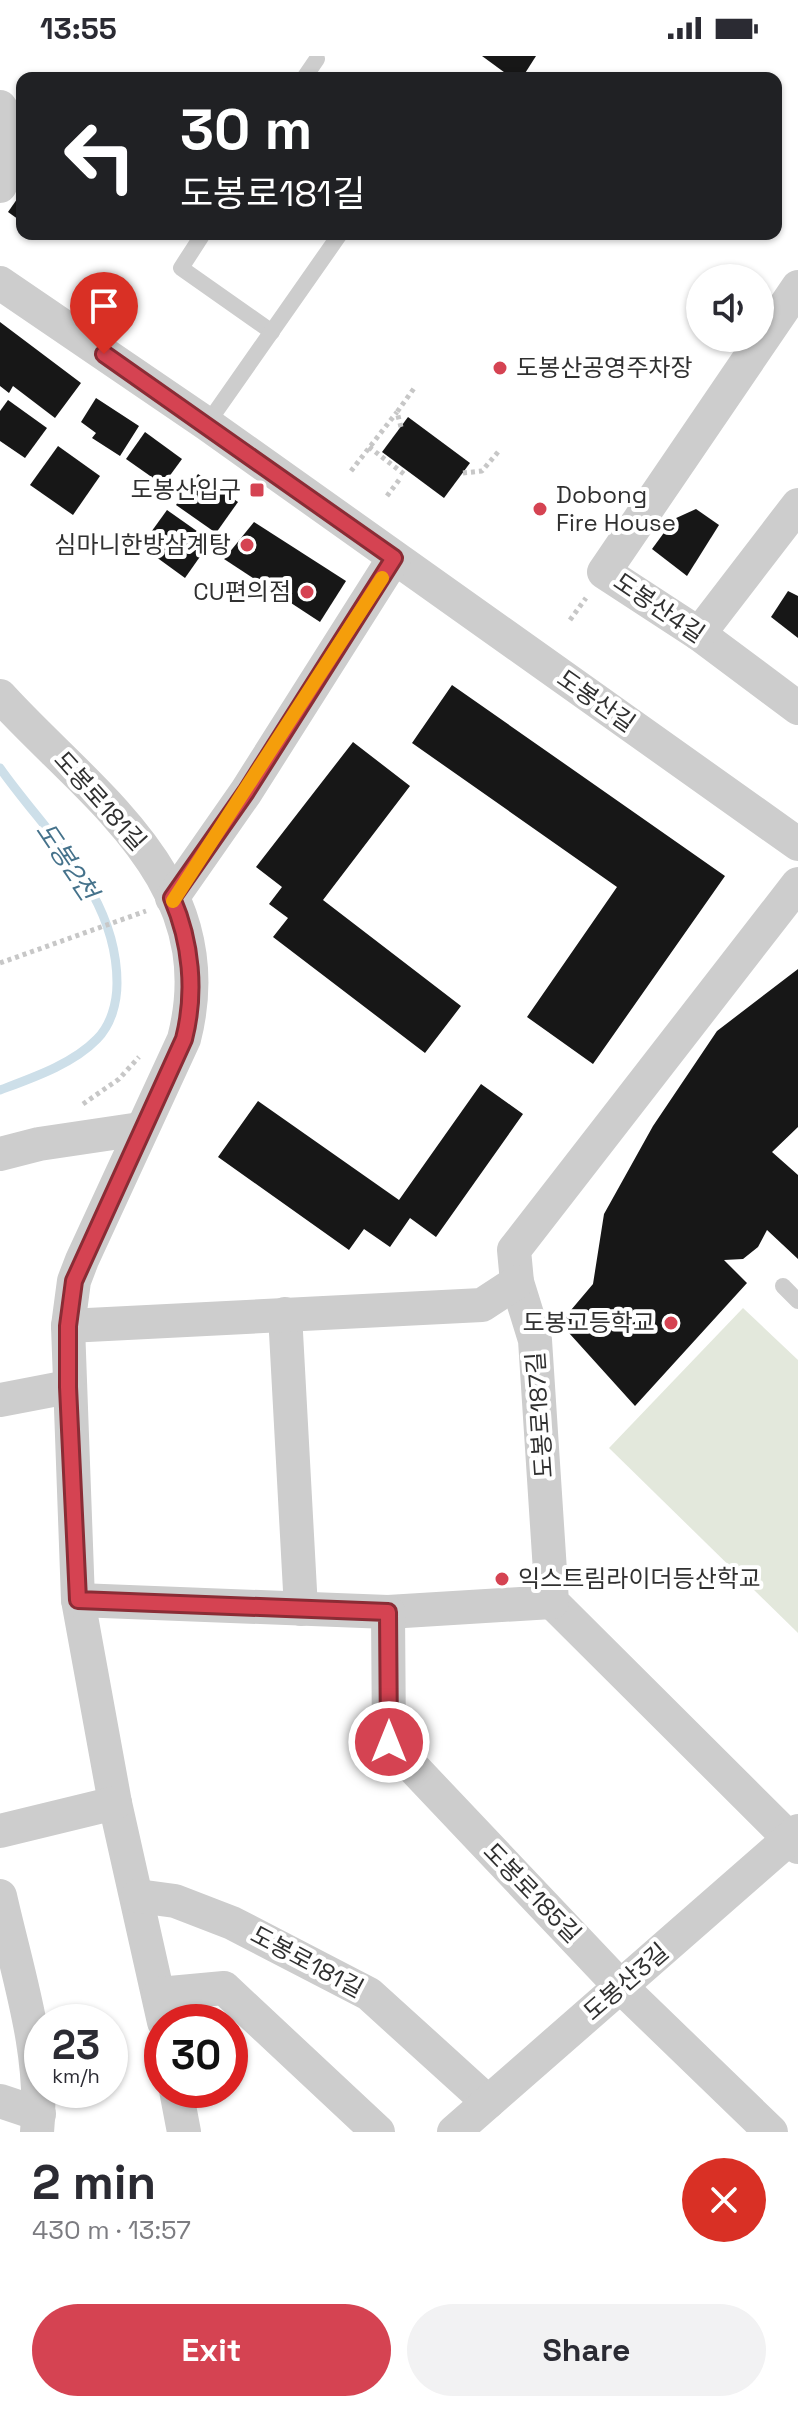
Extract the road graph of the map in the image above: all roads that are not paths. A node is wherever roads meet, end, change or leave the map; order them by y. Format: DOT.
graph roads {
  1 [pos="317,59"];
  2 [pos="308,72"];
  3 [pos="0,107"];
  4 [pos="0,186"];
  5 [pos="199,240"];
  6 [pos="336,240"];
  7 [pos="0,283"];
  8 [pos="796,294"];
  9 [pos="272,332"];
  10 [pos="207,424"];
  11 [pos="798,505"];
  12 [pos="394,558"];
  13 [pos="699,634"];
  14 [pos="0,696"];
  15 [pos="798,708"];
  16 [pos="798,844"];
  17 [pos="798,884"];
  18 [pos="162,903"];
  19 [pos="140,1129"];
  20 [pos="0,1154"];
  21 [pos="517,1282"];
  22 [pos="783,1286"];
  23 [pos="798,1301"];
  24 [pos="285,1314"];
  25 [pos="68,1326"];
  26 [pos="68,1387"];
  27 [pos="0,1400"];
  28 [pos="78,1600"];
  29 [pos="552,1602"];
  30 [pos="301,1609"];
  31 [pos="388,1612"];
  32 [pos="115,1803"];
  33 [pos="0,1831"];
  34 [pos="795,1839"];
  35 [pos="0,1896"];
  36 [pos="138,1896"];
  37 [pos="621,1987"];
  38 [pos="160,2004"];
  39 [pos="174,2004"];
  40 [pos="241,2004"];
  41 [pos="248,2010"];
  42 [pos="0,2101"];
  43 [pos="488,2102"];
  44 [pos="179,2108"];
  45 [pos="38,2123"];
  46 [pos="184,2132"];
  47 [pos="378,2132"];
  48 [pos="454,2132"];
  49 [pos="771,2132"];
  1 -- 2 [label="lane"];
  3 -- 4 [label="street"];
  5 -- 9 [label="lane"];
  6 -- 9 [label="lane"];
  7 -- 10 [label="street, 도봉산길"];
  8 -- 13 [label="street, 도봉산4길"];
  9 -- 10 [label="lane"];
  10 -- 12 [label="street, 도봉산길"];
  11 -- 13 [label="street"];
  12 -- 16 [label="street, 도봉산길"];
  12 -- 18 [label="street"];
  13 -- 15 [label="street, 도봉산4길"];
  14 -- 18 [label="street, 도봉로181길"];
  17 -- 21 [label="street, 도봉로187길"];
  18 -- 19 [label="street, 도봉로181길"];
  19 -- 20 [label="street"];
  19 -- 25 [label="street, 도봉로181길"];
  21 -- 24 [label="street"];
  21 -- 29 [label="street, 도봉로187길"];
  22 -- 23 [label="lane"];
  24 -- 25 [label="street"];
  24 -- 30 [label="street"];
  25 -- 26 [label="street, 도봉로181길"];
  26 -- 27 [label="street"];
  26 -- 28 [label="street, 도봉로181길"];
  28 -- 30 [label="street"];
  28 -- 32 [label="street, 도봉로181길"];
  29 -- 31 [label="street"];
  29 -- 34 [label="street"];
  30 -- 31 [label="street"];
  31 -- 37 [label="street, 도봉로185길"];
  32 -- 33 [label="street"];
  32 -- 36 [label="street, 도봉로181길"];
  34 -- 37 [label="street, 도봉산3길"];
  35 -- 45 [label="street"];
  36 -- 38 [label="street, 도봉로181길"];
  36 -- 43 [label="street, 도봉로181길"];
  37 -- 43 [label="street, 도봉산3길"];
  37 -- 49 [label="street, 도봉로185길"];
  39 -- 40 [label="street, 도봉로181길"];
  41 -- 47 [label="street, 도봉로181길"];
  42 -- 45 [label="street"];
  43 -- 48 [label="street, 도봉산3길"];
  44 -- 46 [label="street"];
}
